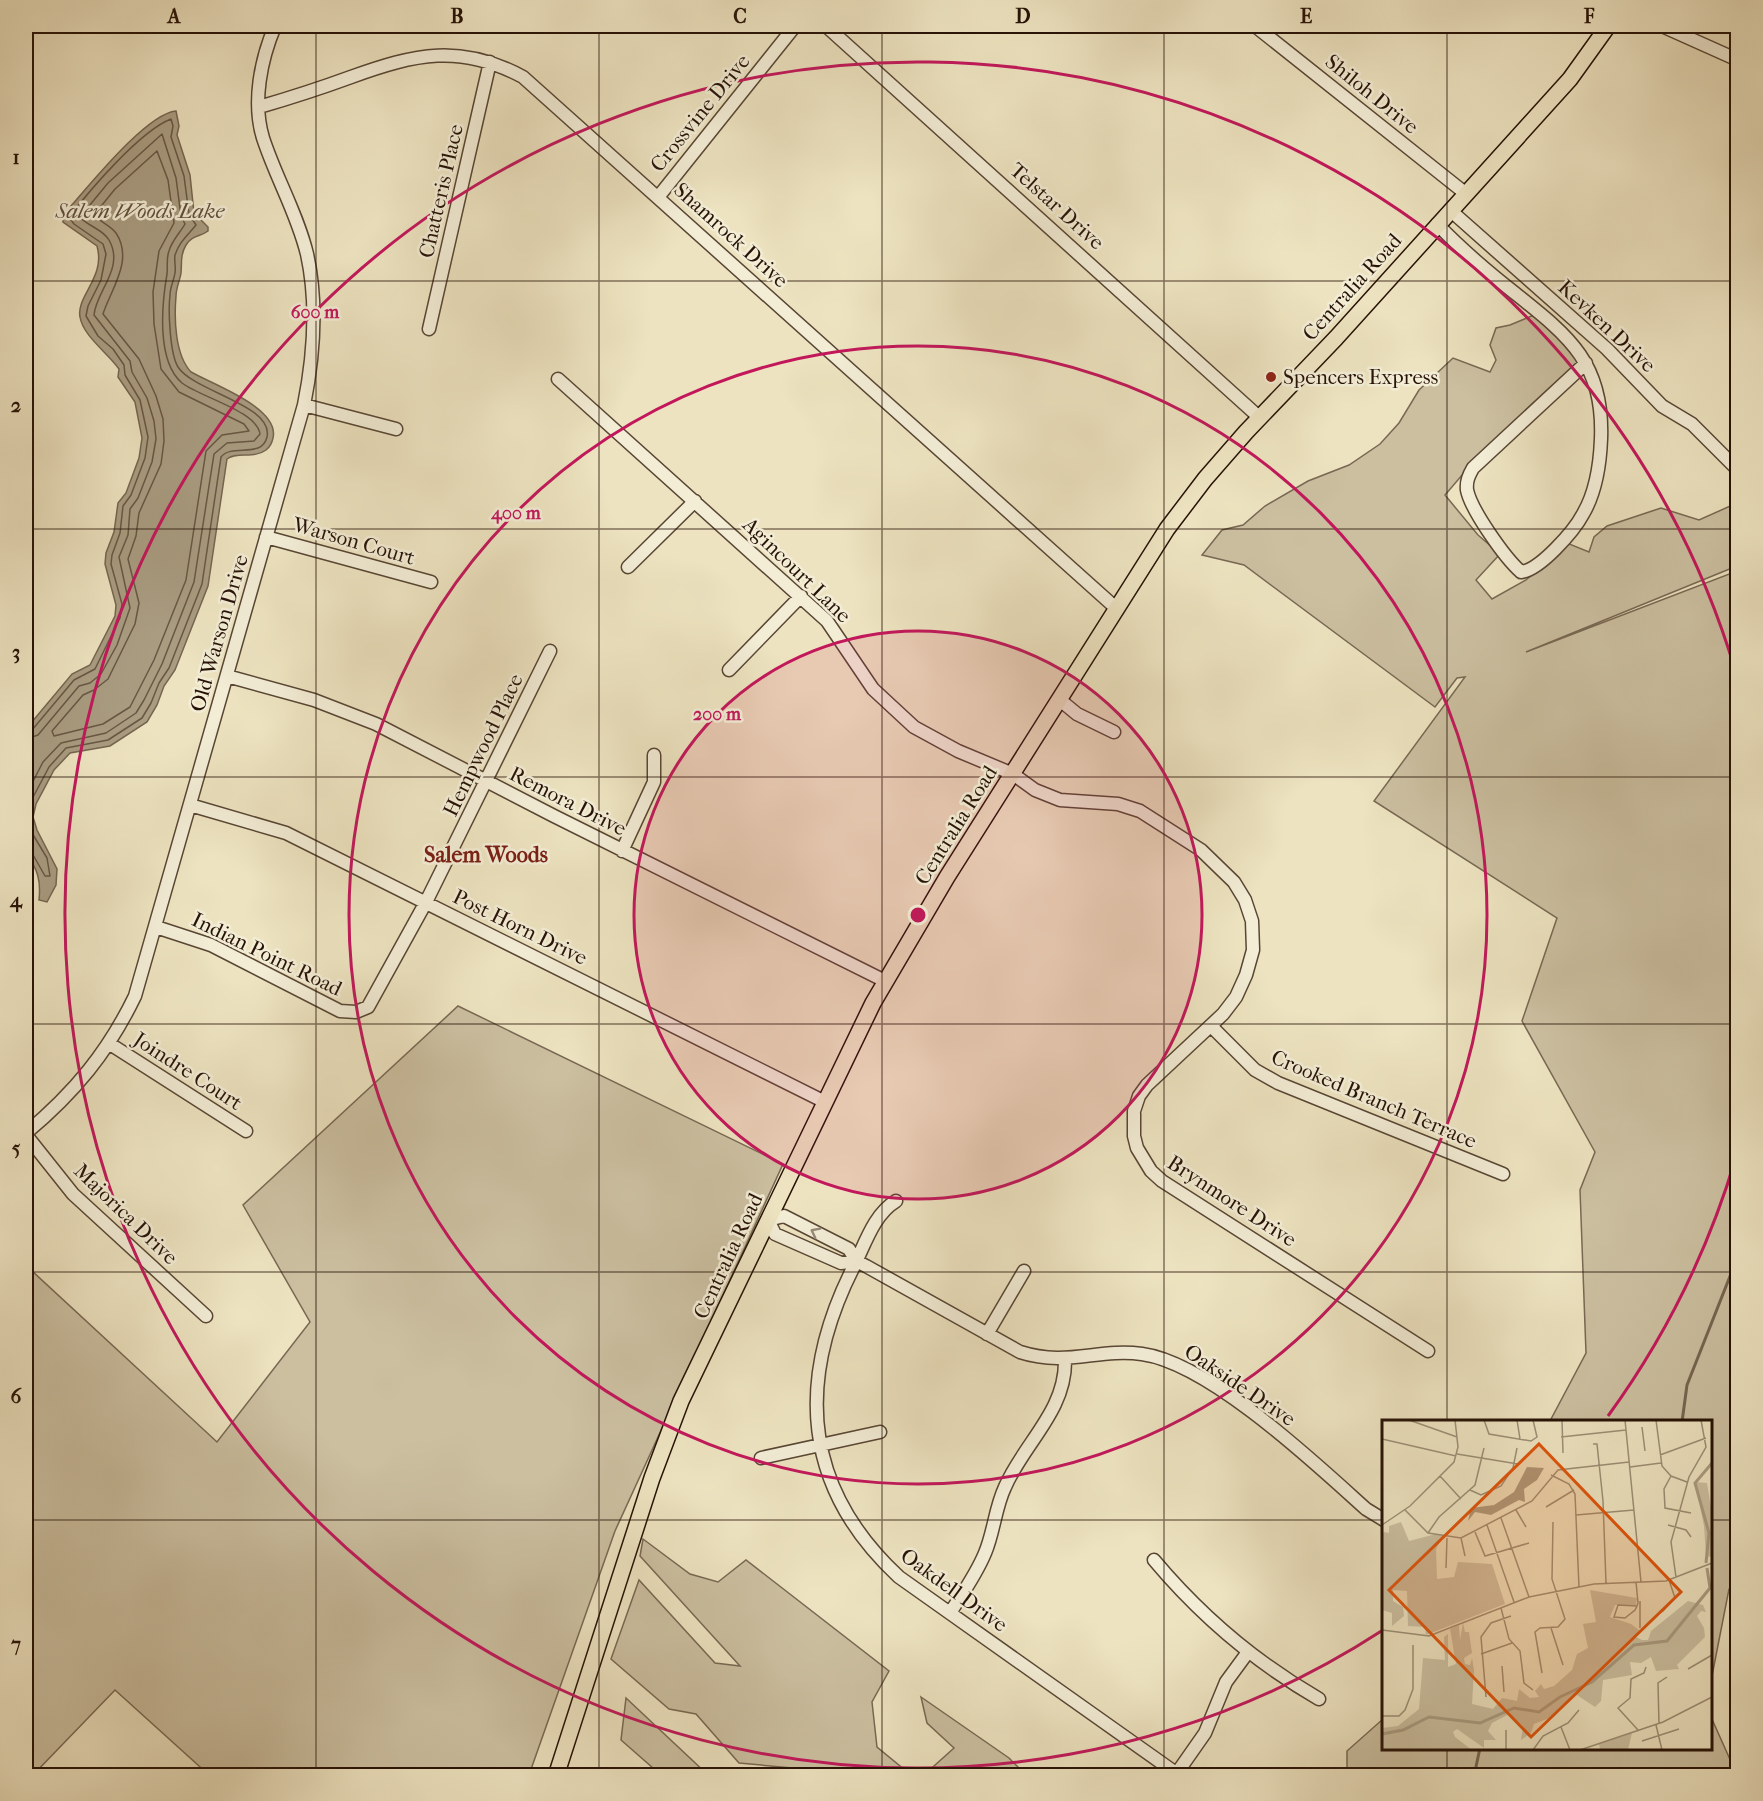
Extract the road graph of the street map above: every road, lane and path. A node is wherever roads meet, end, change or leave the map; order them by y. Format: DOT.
graph roads {
  1 [pos="275,26"];
  2 [pos="795,26"];
  3 [pos="826,26"];
  4 [pos="1254,26"];
  5 [pos="1608,26"];
  6 [pos="1662,26"];
  7 [pos="1737,60"];
  8 [pos="490,62"];
  9 [pos="259,107"];
  10 [pos="1465,193"];
  11 [pos="659,196"];
  12 [pos="1450,210"];
  13 [pos="1437,224"];
  14 [pos="429,329"];
  15 [pos="1586,363"];
  16 [pos="558,379"];
  17 [pos="304,405"];
  18 [pos="1260,418"];
  19 [pos="396,429"];
  20 [pos="1737,470"];
  21 [pos="695,501"];
  22 [pos="266,537"];
  23 [pos="628,567"];
  24 [pos="431,582"];
  25 [pos="801,596"];
  26 [pos="1117,609"];
  27 [pos="550,651"];
  28 [pos="729,670"];
  29 [pos="227,676"];
  30 [pos="1060,700"];
  31 [pos="1114,732"];
  32 [pos="654,755"];
  33 [pos="1013,774"];
  34 [pos="487,781"];
  35 [pos="190,805"];
  36 [pos="622,850"];
  37 [pos="426,902"];
  38 [pos="156,927"];
  39 [pos="885,981"];
  40 [pos="361,1010"];
  41 [pos="1211,1026"];
  42 [pos="110,1044"];
  43 [pos="825,1102"];
  44 [pos="246,1131"];
  45 [pos="26,1134"];
  46 [pos="1503,1174"];
  47 [pos="896,1202"];
  48 [pos="768,1220"];
  49 [pos="856,1261"];
  50 [pos="1024,1271"];
  51 [pos="206,1316"];
  52 [pos="987,1334"];
  53 [pos="1428,1351"];
  54 [pos="1065,1360"];
  55 [pos="880,1432"];
  56 [pos="821,1445"];
  57 [pos="761,1458"];
  58 [pos="1382,1519"];
  59 [pos="1154,1560"];
  60 [pos="950,1613"];
  61 [pos="1248,1652"];
  62 [pos="1319,1699"];
  63 [pos="1179,1774"];
  64 [pos="556,1776"];
  1 -- 9 [label="street, Old Warson Drive"];
  2 -- 11 [label="street, Crossvine Drive"];
  3 -- 18 [label="street, Telstar Drive"];
  4 -- 10 [label="street, Shiloh Drive"];
  5 -- 10 [label="main road, Centralia Road"];
  6 -- 7 [label="street"];
  8 -- 9 [label="street, Shamrock Drive"];
  8 -- 11 [label="street, Shamrock Drive"];
  8 -- 14 [label="street, Chatteris Place"];
  9 -- 17 [label="street, Old Warson Drive"];
  10 -- 12 [label="main road, Centralia Road"];
  11 -- 26 [label="street, Shamrock Drive"];
  12 -- 13 [label="main road, Centralia Road"];
  12 -- 20 [label="street, Kevken Drive"];
  13 -- 15 [label="street"];
  13 -- 18 [label="main road, Centralia Road"];
  15 -- 15 [label="street"];
  16 -- 21 [label="street, Agincourt Lane"];
  17 -- 19 [label="street"];
  17 -- 22 [label="street, Old Warson Drive"];
  18 -- 26 [label="main road, Centralia Road"];
  21 -- 23 [label="street"];
  21 -- 25 [label="street, Agincourt Lane"];
  22 -- 24 [label="street, Warson Court"];
  22 -- 29 [label="street, Old Warson Drive"];
  25 -- 28 [label="street"];
  25 -- 33 [label="street, Agincourt Lane"];
  26 -- 30 [label="main road, Centralia Road"];
  27 -- 34 [label="street, Hempwood Place"];
  29 -- 34 [label="street, Remora Drive"];
  29 -- 35 [label="street, Old Warson Drive"];
  30 -- 31 [label="street"];
  30 -- 33 [label="main road, Centralia Road"];
  32 -- 36 [label="street"];
  33 -- 39 [label="main road, Centralia Road"];
  33 -- 41 [label="street, Brynmore Drive"];
  34 -- 36 [label="street, Remora Drive"];
  34 -- 37 [label="street, Hempwood Place"];
  35 -- 37 [label="street, Post Horn Drive"];
  35 -- 38 [label="street, Old Warson Drive"];
  36 -- 39 [label="street, Remora Drive"];
  37 -- 40 [label="street, Hempwood Place"];
  37 -- 43 [label="street, Post Horn Drive"];
  38 -- 40 [label="street, Indian Point Road"];
  38 -- 42 [label="street, Old Warson Drive"];
  39 -- 43 [label="main road, Centralia Road"];
  41 -- 46 [label="street, Crooked Branch Terrace"];
  41 -- 53 [label="street, Brynmore Drive"];
  42 -- 44 [label="street, Joindre Court"];
  42 -- 45 [label="street, Old Warson Drive"];
  43 -- 48 [label="main road, Centralia Road"];
  45 -- 51 [label="street, Majorica Drive"];
  47 -- 49 [label="street, Oakdell Drive"];
  48 -- 49 [label="street, Oakside Drive"];
  49 -- 48 [label="street, Oakside Drive, one-way"];
  48 -- 64 [label="main road, Centralia Road"];
  49 -- 52 [label="street, Oakside Drive"];
  49 -- 56 [label="street, Oakdell Drive"];
  50 -- 52 [label="street"];
  52 -- 54 [label="street, Oakside Drive"];
  54 -- 58 [label="street, Oakside Drive"];
  54 -- 60 [label="street"];
  55 -- 56 [label="street"];
  56 -- 57 [label="street"];
  56 -- 60 [label="street, Oakdell Drive"];
  59 -- 61 [label="street"];
  60 -- 63 [label="street, Oakdell Drive"];
  61 -- 62 [label="street"];
  61 -- 63 [label="street"];
}
